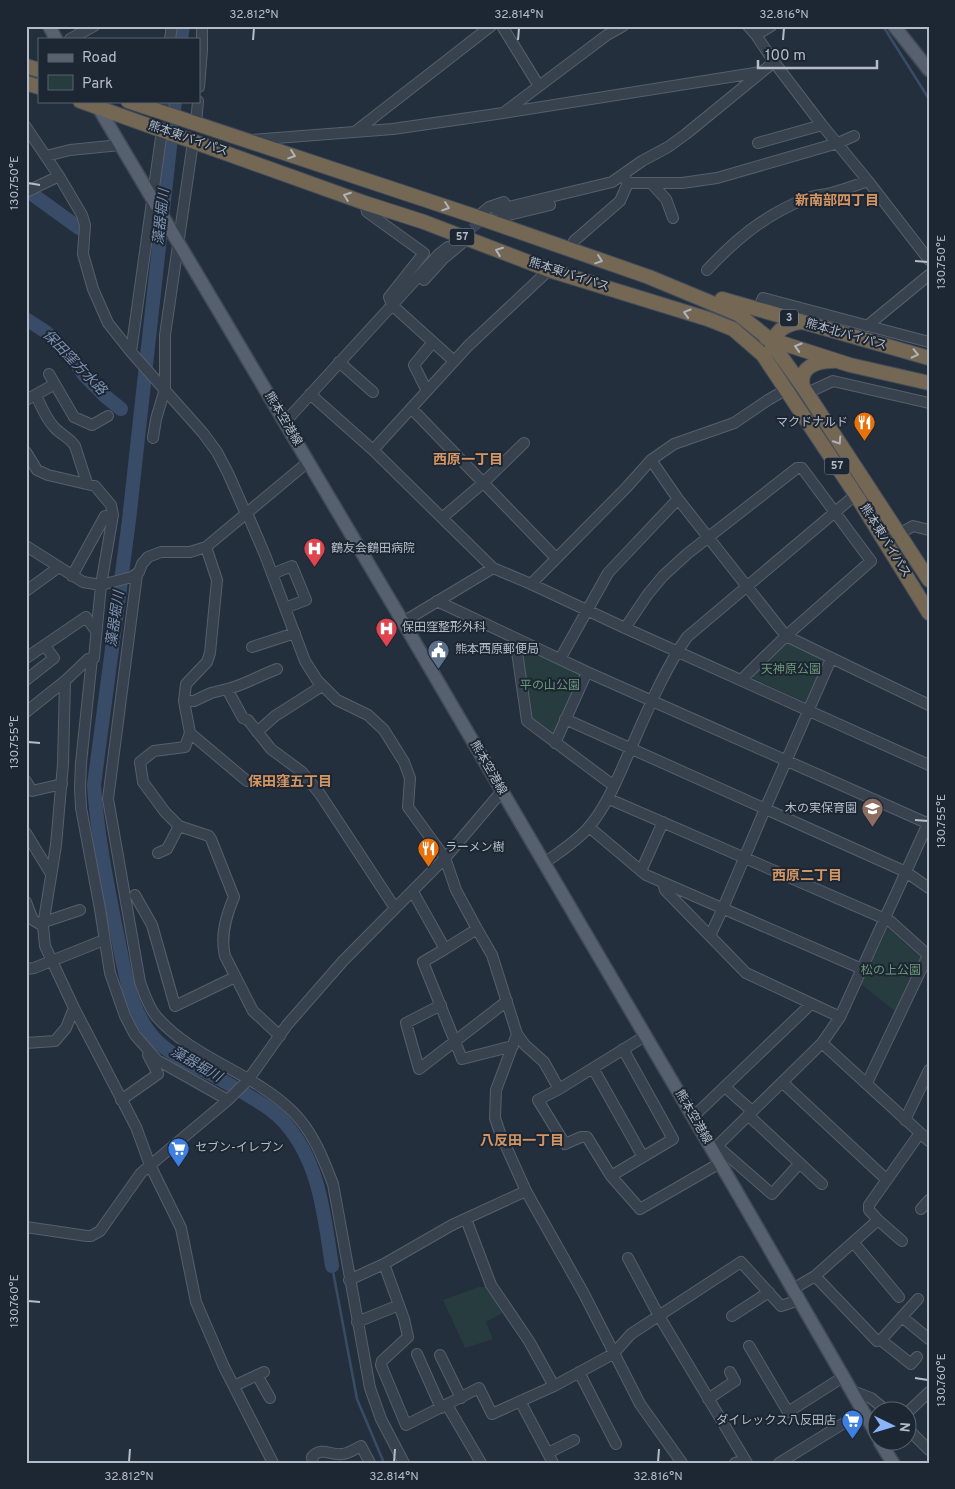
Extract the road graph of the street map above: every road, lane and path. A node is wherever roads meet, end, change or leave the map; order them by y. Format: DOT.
graph roads {
  1 [pos="49,26"];
  2 [pos="94,26"];
  3 [pos="202,26"];
  4 [pos="491,26"];
  5 [pos="502,26"];
  6 [pos="623,26"];
  7 [pos="748,26"];
  8 [pos="771,26"];
  9 [pos="894,26"];
  10 [pos="756,35"];
  11 [pos="55,38"];
  12 [pos="72,38"];
  13 [pos="774,62"];
  14 [pos="26,66"];
  15 [pos="38,70"];
  16 [pos="929,70"];
  17 [pos="761,72"];
  18 [pos="200,75"];
  19 [pos="26,83"];
  20 [pos="539,86"];
  21 [pos="38,87"];
  22 [pos="134,102"];
  23 [pos="198,102"];
  24 [pos="96,104"];
  25 [pos="164,107"];
  26 [pos="503,113"];
  27 [pos="196,123"];
  28 [pos="822,126"];
  29 [pos="26,127"];
  30 [pos="162,130"];
  31 [pos="356,131"];
  32 [pos="854,136"];
  33 [pos="250,140"];
  34 [pos="193,142"];
  35 [pos="758,143"];
  36 [pos="838,143"];
  37 [pos="120,145"];
  38 [pos="46,156"];
  39 [pos="59,176"];
  40 [pos="625,179"];
  41 [pos="868,180"];
  42 [pos="651,183"];
  43 [pos="594,187"];
  44 [pos="28,191"];
  45 [pos="153,200"];
  46 [pos="365,203"];
  47 [pos="477,217"];
  48 [pos="496,217"];
  49 [pos="673,218"];
  50 [pos="467,239"];
  51 [pos="176,240"];
  52 [pos="448,247"];
  53 [pos="571,250"];
  54 [pos="929,260"];
  55 [pos="549,270"];
  56 [pos="707,270"];
  57 [pos="929,275"];
  58 [pos="649,278"];
  59 [pos="394,307"];
  60 [pos="758,309"];
  61 [pos="800,322"];
  62 [pos="867,326"];
  63 [pos="733,328"];
  64 [pos="771,341"];
  65 [pos="433,342"];
  66 [pos="929,342"];
  67 [pos="134,354"];
  68 [pos="929,358"];
  69 [pos="454,361"];
  70 [pos="339,362"];
  71 [pos="841,362"];
  72 [pos="776,373"];
  73 [pos="49,374"];
  74 [pos="929,383"];
  75 [pos="55,384"];
  76 [pos="162,385"];
  77 [pos="787,389"];
  78 [pos="805,390"];
  79 [pos="427,391"];
  80 [pos="373,392"];
  81 [pos="310,394"];
  82 [pos="31,398"];
  83 [pos="929,403"];
  84 [pos="411,408"];
  85 [pos="108,416"];
  86 [pos="285,422"];
  87 [pos="153,438"];
  88 [pos="524,443"];
  89 [pos="373,450"];
  90 [pos="26,452"];
  91 [pos="651,460"];
  92 [pos="308,462"];
  93 [pos="87,483"];
  94 [pos="483,483"];
  95 [pos="866,484"];
  96 [pos="856,495"];
  97 [pos="678,499"];
  98 [pos="247,513"];
  99 [pos="835,513"];
  100 [pos="105,516"];
  101 [pos="442,518"];
  102 [pos="929,530"];
  103 [pos="899,534"];
  104 [pos="708,537"];
  105 [pos="26,546"];
  106 [pos="206,547"];
  107 [pos="36,552"];
  108 [pos="556,558"];
  109 [pos="26,559"];
  110 [pos="59,567"];
  111 [pos="493,568"];
  112 [pos="272,574"];
  113 [pos="72,576"];
  114 [pos="135,576"];
  115 [pos="929,580"];
  116 [pos="104,584"];
  117 [pos="531,584"];
  118 [pos="746,587"];
  119 [pos="26,592"];
  120 [pos="437,601"];
  121 [pos="285,608"];
  122 [pos="586,609"];
  123 [pos="929,613"];
  124 [pos="403,622"];
  125 [pos="625,628"];
  126 [pos="96,631"];
  127 [pos="294,633"];
  128 [pos="786,636"];
  129 [pos="515,638"];
  130 [pos="44,646"];
  131 [pos="252,647"];
  132 [pos="677,652"];
  133 [pos="26,658"];
  134 [pos="92,658"];
  135 [pos="560,659"];
  136 [pos="831,659"];
  137 [pos="278,669"];
  138 [pos="587,672"];
  139 [pos="26,680"];
  140 [pos="741,680"];
  141 [pos="65,681"];
  142 [pos="322,686"];
  143 [pos="227,689"];
  144 [pos="184,701"];
  145 [pos="653,701"];
  146 [pos="929,705"];
  147 [pos="808,711"];
  148 [pos="26,712"];
  149 [pos="565,719"];
  150 [pos="257,732"];
  151 [pos="190,733"];
  152 [pos="555,742"];
  153 [pos="631,748"];
  154 [pos="786,761"];
  155 [pos="929,766"];
  156 [pos="26,781"];
  157 [pos="247,781"];
  158 [pos="62,784"];
  159 [pos="614,786"];
  160 [pos="502,791"];
  161 [pos="609,799"];
  162 [pos="765,809"];
  163 [pos="663,822"];
  164 [pos="928,823"];
  165 [pos="179,826"];
  166 [pos="589,827"];
  167 [pos="26,833"];
  168 [pos="158,852"];
  169 [pos="445,858"];
  170 [pos="744,858"];
  171 [pos="543,864"];
  172 [pos="641,871"];
  173 [pos="906,872"];
  174 [pos="51,874"];
  175 [pos="663,883"];
  176 [pos="929,888"];
  177 [pos="413,892"];
  178 [pos="135,895"];
  179 [pos="26,902"];
  180 [pos="395,908"];
  181 [pos="723,908"];
  182 [pos="80,910"];
  183 [pos="885,920"];
  184 [pos="43,924"];
  185 [pos="477,929"];
  186 [pos="710,936"];
  187 [pos="99,942"];
  188 [pos="445,949"];
  189 [pos="928,955"];
  190 [pos="52,960"];
  191 [pos="26,969"];
  192 [pos="862,969"];
  193 [pos="235,977"];
  194 [pos="507,1001"];
  195 [pos="811,1004"];
  196 [pos="441,1005"];
  197 [pos="74,1008"];
  198 [pos="840,1017"];
  199 [pos="517,1034"];
  200 [pos="280,1036"];
  201 [pos="645,1036"];
  202 [pos="141,1041"];
  203 [pos="455,1041"];
  204 [pos="26,1043"];
  205 [pos="822,1043"];
  206 [pos="513,1046"];
  207 [pos="623,1050"];
  208 [pos="593,1068"];
  209 [pos="929,1070"];
  210 [pos="248,1080"];
  211 [pos="782,1082"];
  212 [pos="867,1083"];
  213 [pos="725,1086"];
  214 [pos="559,1089"];
  215 [pos="121,1100"];
  216 [pos="228,1100"];
  217 [pos="750,1113"];
  218 [pos="693,1117"];
  219 [pos="905,1120"];
  220 [pos="920,1133"];
  221 [pos="929,1141"];
  222 [pos="715,1148"];
  223 [pos="644,1157"];
  224 [pos="720,1163"];
  225 [pos="800,1163"];
  226 [pos="150,1165"];
  227 [pos="611,1176"];
  228 [pos="887,1180"];
  229 [pos="822,1184"];
  230 [pos="526,1192"];
  231 [pos="929,1200"];
  232 [pos="921,1209"];
  233 [pos="466,1219"];
  234 [pos="878,1220"];
  235 [pos="26,1227"];
  236 [pos="902,1241"];
  237 [pos="853,1242"];
  238 [pos="628,1258"];
  239 [pos="384,1264"];
  240 [pos="815,1276"];
  241 [pos="349,1280"];
  242 [pos="769,1292"];
  243 [pos="796,1294"];
  244 [pos="899,1297"];
  245 [pos="918,1299"];
  246 [pos="399,1305"];
  247 [pos="659,1316"];
  248 [pos="732,1316"];
  249 [pos="902,1317"];
  250 [pos="357,1322"];
  251 [pos="929,1339"];
  252 [pos="881,1340"];
  253 [pos="749,1346"];
  254 [pos="417,1354"];
  255 [pos="613,1354"];
  256 [pos="440,1355"];
  257 [pos="917,1357"];
  258 [pos="579,1372"];
  259 [pos="730,1372"];
  260 [pos="843,1377"];
  261 [pos="234,1386"];
  262 [pos="554,1386"];
  263 [pos="850,1390"];
  264 [pos="929,1392"];
  265 [pos="270,1398"];
  266 [pos="461,1398"];
  267 [pos="708,1399"];
  268 [pos="520,1401"];
  269 [pos="876,1402"];
  270 [pos="918,1402"];
  271 [pos="444,1406"];
  272 [pos="862,1412"];
  273 [pos="868,1421"];
  274 [pos="918,1439"];
  275 [pos="574,1440"];
  276 [pos="616,1444"];
  277 [pos="929,1450"];
  278 [pos="886,1452"];
  279 [pos="551,1458"];
  280 [pos="742,1462"];
  281 [pos="273,1463"];
  282 [pos="313,1463"];
  283 [pos="370,1463"];
  284 [pos="404,1463"];
  285 [pos="481,1463"];
  286 [pos="682,1463"];
  287 [pos="779,1463"];
  288 [pos="893,1463"];
  1 -- 11 [label="main road"];
  2 -- 12 [label="street"];
  3 -- 18 [label="street"];
  4 -- 31 [label="street"];
  5 -- 20 [label="street"];
  6 -- 20 [label="street"];
  7 -- 10 [label="street"];
  8 -- 10 [label="street"];
  9 -- 16 [label="main road"];
  10 -- 13 [label="street"];
  13 -- 17 [label="street"];
  13 -- 28 [label="street"];
  14 -- 15 [label="highway"];
  17 -- 26 [label="street"];
  17 -- 40 [label="street"];
  19 -- 21 [label="highway"];
  20 -- 26 [label="street"];
  22 -- 25 [label="highway, 熊本東バイパス / 57"];
  23 -- 27 [label="street"];
  24 -- 30 [label="highway, 熊本東バイパス / 57"];
  24 -- 37 [label="main road, 熊本空港線"];
  25 -- 27 [label="highway, 熊本東バイパス / 57"];
  26 -- 31 [label="street"];
  27 -- 33 [label="highway, 熊本東バイパス / 57"];
  28 -- 35 [label="street"];
  28 -- 36 [label="street"];
  29 -- 38 [label="street"];
  30 -- 34 [label="highway, 熊本東バイパス / 57"];
  30 -- 45 [label="street"];
  31 -- 33 [label="street"];
  32 -- 36 [label="street"];
  33 -- 47 [label="highway, 熊本東バイパス / 57, one-way"];
  46 -- 34 [label="highway, 熊本東バイパス / 57, one-way"];
  34 -- 51 [label="street"];
  36 -- 41 [label="street"];
  36 -- 42 [label="street"];
  37 -- 38 [label="street"];
  37 -- 45 [label="main road, 熊本空港線"];
  38 -- 39 [label="street"];
  39 -- 44 [label="street"];
  39 -- 67 [label="street"];
  40 -- 42 [label="street"];
  40 -- 43 [label="street"];
  40 -- 53 [label="street"];
  41 -- 54 [label="street"];
  41 -- 56 [label="street"];
  42 -- 49 [label="street"];
  43 -- 47 [label="street"];
  43 -- 48 [label="street"];
  45 -- 51 [label="main road, 熊本空港線"];
  45 -- 67 [label="street"];
  46 -- 50 [label="highway, 熊本東バイパス / 57"];
  46 -- 59 [label="street"];
  47 -- 48 [label="highway, 熊本東バイパス / 57"];
  48 -- 53 [label="highway, 熊本東バイパス / 57"];
  55 -- 50 [label="highway, 熊本東バイパス / 57, one-way"];
  50 -- 59 [label="street"];
  51 -- 76 [label="street"];
  51 -- 86 [label="main road, 熊本空港線"];
  52 -- 59 [label="street"];
  53 -- 58 [label="highway, 熊本東バイパス / 57, one-way"];
  63 -- 55 [label="highway, 熊本東バイパス / 57, one-way"];
  55 -- 69 [label="street"];
  57 -- 62 [label="street"];
  58 -- 60 [label="highway, 熊本北バイパス / 3"];
  58 -- 64 [label="highway, 熊本東バイパス / 57"];
  59 -- 65 [label="street"];
  59 -- 70 [label="street"];
  60 -- 61 [label="highway, 熊本北バイパス / 3"];
  60 -- 62 [label="street"];
  61 -- 64 [label="highway"];
  61 -- 68 [label="highway, 熊本北バイパス / 3, one-way"];
  62 -- 66 [label="street"];
  63 -- 64 [label="highway, 熊本北バイパス / 3"];
  63 -- 72 [label="highway, 熊本東バイパス / 57"];
  71 -- 64 [label="highway, 熊本北バイパス / 3, one-way"];
  64 -- 72 [label="highway"];
  64 -- 78 [label="highway, 熊本東バイパス / 57"];
  65 -- 69 [label="street"];
  65 -- 79 [label="street"];
  67 -- 76 [label="street"];
  69 -- 79 [label="street"];
  70 -- 80 [label="street"];
  70 -- 81 [label="street"];
  71 -- 74 [label="highway, 熊本北バイパス / 3"];
  71 -- 78 [label="highway"];
  72 -- 77 [label="highway, 熊本東バイパス / 57"];
  73 -- 75 [label="street"];
  75 -- 82 [label="street"];
  75 -- 85 [label="street"];
  76 -- 87 [label="street"];
  76 -- 98 [label="street"];
  77 -- 91 [label="street"];
  77 -- 96 [label="highway, 熊本東バイパス / 57"];
  78 -- 83 [label="street"];
  78 -- 95 [label="highway, 熊本東バイパス / 57, one-way"];
  79 -- 84 [label="street"];
  81 -- 86 [label="street"];
  81 -- 89 [label="street"];
  82 -- 93 [label="street"];
  84 -- 89 [label="street"];
  84 -- 94 [label="street"];
  86 -- 92 [label="main road, 熊本空港線"];
  88 -- 94 [label="street"];
  89 -- 101 [label="street"];
  90 -- 93 [label="street"];
  91 -- 97 [label="street"];
  91 -- 108 [label="street"];
  92 -- 98 [label="street"];
  92 -- 124 [label="main road, 熊本空港線"];
  93 -- 116 [label="street"];
  94 -- 101 [label="street"];
  94 -- 108 [label="street"];
  95 -- 96 [label="street"];
  95 -- 103 [label="highway, 熊本東バイパス / 57"];
  96 -- 99 [label="street"];
  96 -- 123 [label="highway, 熊本東バイパス / 57"];
  97 -- 104 [label="street"];
  97 -- 122 [label="street"];
  98 -- 106 [label="street"];
  98 -- 112 [label="street"];
  99 -- 104 [label="street"];
  99 -- 118 [label="street"];
  99 -- 128 [label="street"];
  100 -- 113 [label="street"];
  101 -- 111 [label="street"];
  102 -- 103 [label="street"];
  103 -- 115 [label="highway, 熊本東バイパス / 57"];
  104 -- 118 [label="street"];
  104 -- 125 [label="street"];
  105 -- 107 [label="street"];
  106 -- 114 [label="street"];
  106 -- 144 [label="street"];
  107 -- 109 [label="street"];
  107 -- 110 [label="street"];
  108 -- 117 [label="street"];
  110 -- 113 [label="street"];
  110 -- 119 [label="street"];
  111 -- 117 [label="street"];
  111 -- 120 [label="street"];
  112 -- 121 [label="street"];
  112 -- 121 [label="street"];
  113 -- 116 [label="street"];
  114 -- 116 [label="street"];
  114 -- 210 [label="street"];
  116 -- 126 [label="street"];
  117 -- 122 [label="street"];
  118 -- 128 [label="street"];
  118 -- 132 [label="street"];
  120 -- 124 [label="street"];
  120 -- 129 [label="street"];
  121 -- 127 [label="street"];
  122 -- 125 [label="street"];
  122 -- 135 [label="street"];
  124 -- 160 [label="main road, 熊本空港線"];
  125 -- 132 [label="street"];
  126 -- 130 [label="street"];
  126 -- 134 [label="street"];
  127 -- 131 [label="street"];
  127 -- 142 [label="street"];
  128 -- 136 [label="street"];
  128 -- 140 [label="street"];
  129 -- 135 [label="street"];
  129 -- 152 [label="street"];
  130 -- 133 [label="street"];
  130 -- 139 [label="street"];
  132 -- 140 [label="street"];
  132 -- 145 [label="street"];
  134 -- 141 [label="street"];
  134 -- 202 [label="street"];
  135 -- 138 [label="street"];
  136 -- 146 [label="street"];
  136 -- 147 [label="street"];
  137 -- 143 [label="street"];
  138 -- 145 [label="street"];
  138 -- 149 [label="street"];
  140 -- 147 [label="street"];
  141 -- 148 [label="street"];
  141 -- 158 [label="street"];
  142 -- 150 [label="street"];
  142 -- 169 [label="street"];
  143 -- 144 [label="street"];
  143 -- 150 [label="street"];
  144 -- 151 [label="street"];
  145 -- 153 [label="street"];
  145 -- 154 [label="street"];
  147 -- 154 [label="street"];
  147 -- 155 [label="street"];
  149 -- 152 [label="street"];
  149 -- 153 [label="street"];
  150 -- 180 [label="street"];
  151 -- 157 [label="street"];
  151 -- 165 [label="street"];
  152 -- 159 [label="street"];
  153 -- 159 [label="street"];
  153 -- 162 [label="street"];
  154 -- 162 [label="street"];
  154 -- 164 [label="street"];
  156 -- 158 [label="street"];
  158 -- 174 [label="street"];
  159 -- 161 [label="street"];
  160 -- 169 [label="street"];
  160 -- 171 [label="main road, 熊本空港線"];
  161 -- 163 [label="street"];
  161 -- 166 [label="street"];
  162 -- 170 [label="street"];
  162 -- 173 [label="street"];
  163 -- 170 [label="street"];
  163 -- 172 [label="street"];
  164 -- 173 [label="street"];
  165 -- 168 [label="street"];
  165 -- 193 [label="street"];
  166 -- 171 [label="street"];
  166 -- 172 [label="street"];
  167 -- 174 [label="street"];
  169 -- 177 [label="street"];
  169 -- 185 [label="street"];
  170 -- 181 [label="street"];
  170 -- 183 [label="street"];
  171 -- 201 [label="main road, 熊本空港線"];
  172 -- 175 [label="street"];
  173 -- 176 [label="street"];
  173 -- 183 [label="street"];
  174 -- 184 [label="street"];
  175 -- 181 [label="street"];
  175 -- 186 [label="street"];
  177 -- 180 [label="street"];
  177 -- 188 [label="street"];
  178 -- 193 [label="street"];
  179 -- 184 [label="street"];
  180 -- 200 [label="street"];
  181 -- 186 [label="street"];
  181 -- 192 [label="street"];
  182 -- 184 [label="street"];
  183 -- 189 [label="street"];
  183 -- 192 [label="street"];
  184 -- 190 [label="street"];
  185 -- 188 [label="street"];
  185 -- 194 [label="street"];
  186 -- 195 [label="street"];
  187 -- 190 [label="street"];
  188 -- 196 [label="street"];
  189 -- 212 [label="street"];
  190 -- 191 [label="street"];
  190 -- 197 [label="street"];
  192 -- 198 [label="street"];
  193 -- 200 [label="street"];
  194 -- 199 [label="street"];
  194 -- 203 [label="street"];
  195 -- 198 [label="street"];
  195 -- 213 [label="street"];
  196 -- 203 [label="street"];
  196 -- 203 [label="street"];
  197 -- 204 [label="street"];
  197 -- 215 [label="street"];
  198 -- 205 [label="street"];
  199 -- 206 [label="street"];
  199 -- 214 [label="street"];
  200 -- 210 [label="street"];
  201 -- 207 [label="street"];
  201 -- 218 [label="main road, 熊本空港線"];
  202 -- 215 [label="street"];
  202 -- 216 [label="street"];
  203 -- 206 [label="street"];
  205 -- 211 [label="street"];
  205 -- 212 [label="street"];
  206 -- 230 [label="street"];
  207 -- 208 [label="street"];
  207 -- 223 [label="street"];
  208 -- 214 [label="street"];
  208 -- 223 [label="street"];
  209 -- 219 [label="street"];
  210 -- 216 [label="street"];
  210 -- 241 [label="street"];
  211 -- 217 [label="street"];
  211 -- 228 [label="street"];
  212 -- 219 [label="street"];
  213 -- 217 [label="street"];
  213 -- 218 [label="street"];
  214 -- 227 [label="street"];
  215 -- 226 [label="street"];
  216 -- 226 [label="street"];
  217 -- 222 [label="street"];
  217 -- 225 [label="street"];
  218 -- 222 [label="main road, 熊本空港線"];
  219 -- 220 [label="street"];
  220 -- 221 [label="street"];
  220 -- 228 [label="street"];
  222 -- 224 [label="main road, 熊本空港線"];
  222 -- 225 [label="street"];
  223 -- 227 [label="street"];
  224 -- 227 [label="street"];
  224 -- 243 [label="main road, 熊本空港線"];
  225 -- 229 [label="street"];
  226 -- 235 [label="street"];
  226 -- 261 [label="street"];
  228 -- 234 [label="street"];
  230 -- 233 [label="street"];
  230 -- 255 [label="street"];
  231 -- 232 [label="street"];
  233 -- 239 [label="street"];
  233 -- 262 [label="street"];
  234 -- 236 [label="street"];
  234 -- 237 [label="street"];
  237 -- 240 [label="street"];
  237 -- 244 [label="street"];
  238 -- 247 [label="street"];
  239 -- 241 [label="street"];
  239 -- 246 [label="street"];
  240 -- 243 [label="street"];
  240 -- 252 [label="street"];
  241 -- 250 [label="street"];
  242 -- 243 [label="street"];
  242 -- 247 [label="street"];
  242 -- 248 [label="street"];
  243 -- 260 [label="main road, 熊本空港線"];
  245 -- 249 [label="street"];
  246 -- 250 [label="street"];
  246 -- 271 [label="street"];
  247 -- 255 [label="street"];
  247 -- 267 [label="street"];
  249 -- 251 [label="street"];
  249 -- 252 [label="street"];
  250 -- 284 [label="street"];
  252 -- 257 [label="street"];
  253 -- 260 [label="street"];
  254 -- 271 [label="street"];
  255 -- 258 [label="street"];
  255 -- 286 [label="street"];
  256 -- 266 [label="street"];
  258 -- 262 [label="street"];
  258 -- 276 [label="street"];
  259 -- 267 [label="street"];
  260 -- 263 [label="main road, 熊本空港線"];
  261 -- 265 [label="street"];
  261 -- 281 [label="street"];
  262 -- 268 [label="street"];
  263 -- 269 [label="street"];
  263 -- 272 [label="main road, 熊本空港線"];
  264 -- 270 [label="street"];
  266 -- 268 [label="street"];
  266 -- 271 [label="street"];
  267 -- 280 [label="street"];
  268 -- 279 [label="street"];
  271 -- 285 [label="street"];
  272 -- 273 [label="main road, 熊本空港線"];
  272 -- 287 [label="street"];
  274 -- 277 [label="street"];
  275 -- 279 [label="street"];
  278 -- 288 [label="main road"];
  282 -- 283 [label="street"];
}
